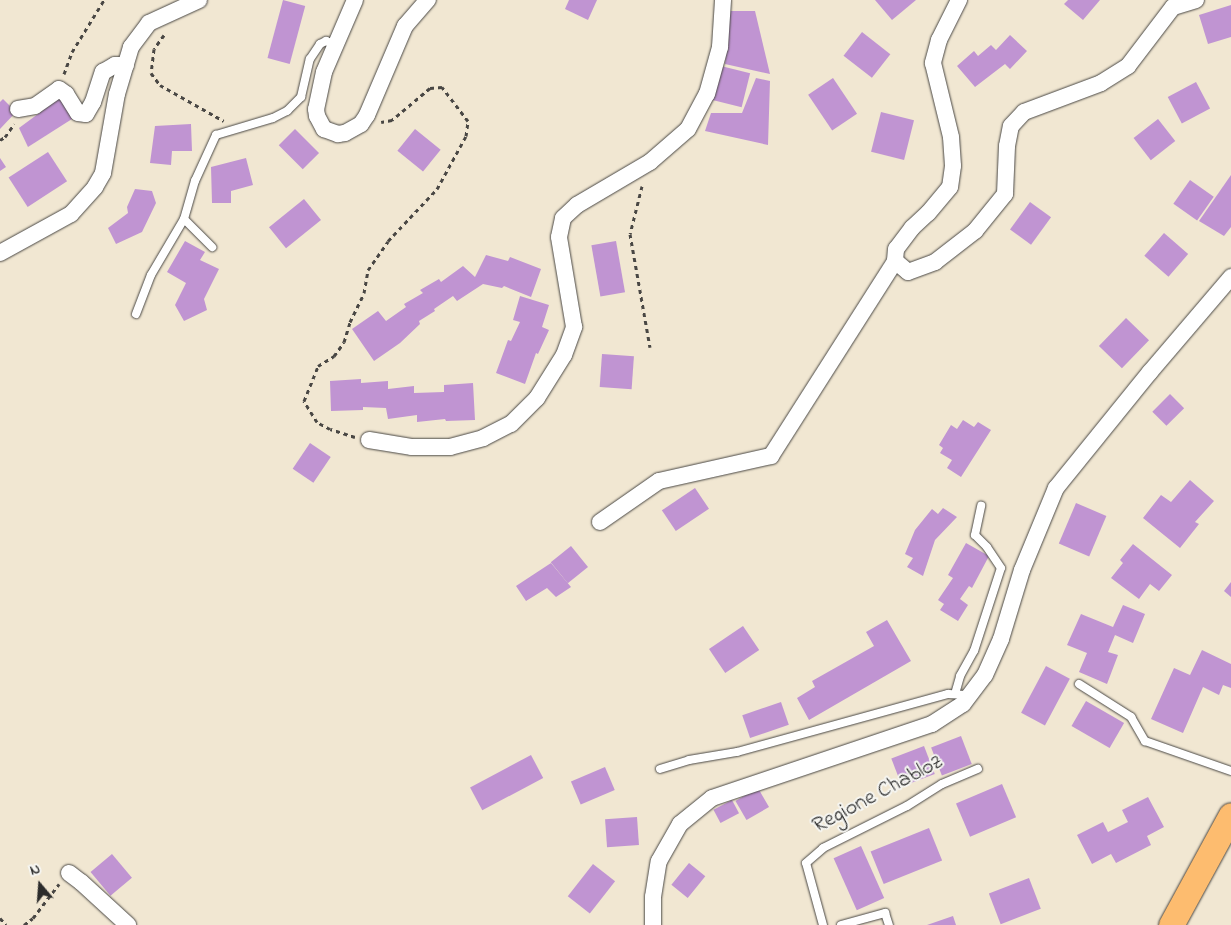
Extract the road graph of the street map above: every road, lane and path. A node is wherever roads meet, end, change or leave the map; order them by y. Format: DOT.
graph roads {
  1 [pos="104,0"];
  2 [pos="198,0"];
  3 [pos="355,0"];
  4 [pos="428,0"];
  5 [pos="723,0"];
  6 [pos="959,0"];
  7 [pos="1196,0"];
  8 [pos="172,13"];
  9 [pos="334,44"];
  10 [pos="126,65"];
  11 [pos="59,89"];
  12 [pos="18,109"];
  13 [pos="367,115"];
  14 [pos="235,128"];
  15 [pos="650,162"];
  16 [pos="184,219"];
  17 [pos="212,247"];
  18 [pos="0,253"];
  19 [pos="896,261"];
  20 [pos="1231,277"];
  21 [pos="136,314"];
  22 [pos="650,347"];
  23 [pos="369,440"];
  24 [pos="981,506"];
  25 [pos="600,522"];
  26 [pos="1079,684"];
  27 [pos="962,695"];
  28 [pos="660,769"];
  29 [pos="978,769"];
  30 [pos="1231,771"];
  31 [pos="1231,814"];
  32 [pos="69,873"];
  33 [pos="0,918"];
  34 [pos="6,925"];
  35 [pos="24,925"];
  36 [pos="128,925"];
  37 [pos="653,925"];
  38 [pos="824,925"];
  39 [pos="841,925"];
  40 [pos="889,925"];
  41 [pos="1171,925"];
  1 -- 11 [label="path"];
  2 -- 8 [label="street"];
  3 -- 9 [label="street"];
  4 -- 13 [label="street"];
  5 -- 15 [label="street"];
  6 -- 19 [label="street"];
  7 -- 19 [label="street"];
  8 -- 10 [label="street"];
  8 -- 14 [label="path"];
  9 -- 13 [label="street"];
  9 -- 14 [label="lane"];
  10 -- 11 [label="street"];
  10 -- 18 [label="street"];
  11 -- 12 [label="street"];
  13 -- 23 [label="path"];
  14 -- 16 [label="lane"];
  15 -- 22 [label="path"];
  15 -- 23 [label="street"];
  16 -- 17 [label="lane"];
  16 -- 21 [label="lane"];
  19 -- 25 [label="street"];
  20 -- 27 [label="street"];
  24 -- 27 [label="lane"];
  26 -- 30 [label="lane"];
  27 -- 28 [label="lane"];
  27 -- 37 [label="street"];
  29 -- 38 [label="lane, Regione Chabloz"];
  31 -- 41 [label="main road"];
  32 -- 35 [label="path"];
  32 -- 36 [label="street"];
  33 -- 34 [label="path"];
  39 -- 40 [label="lane"];
}
